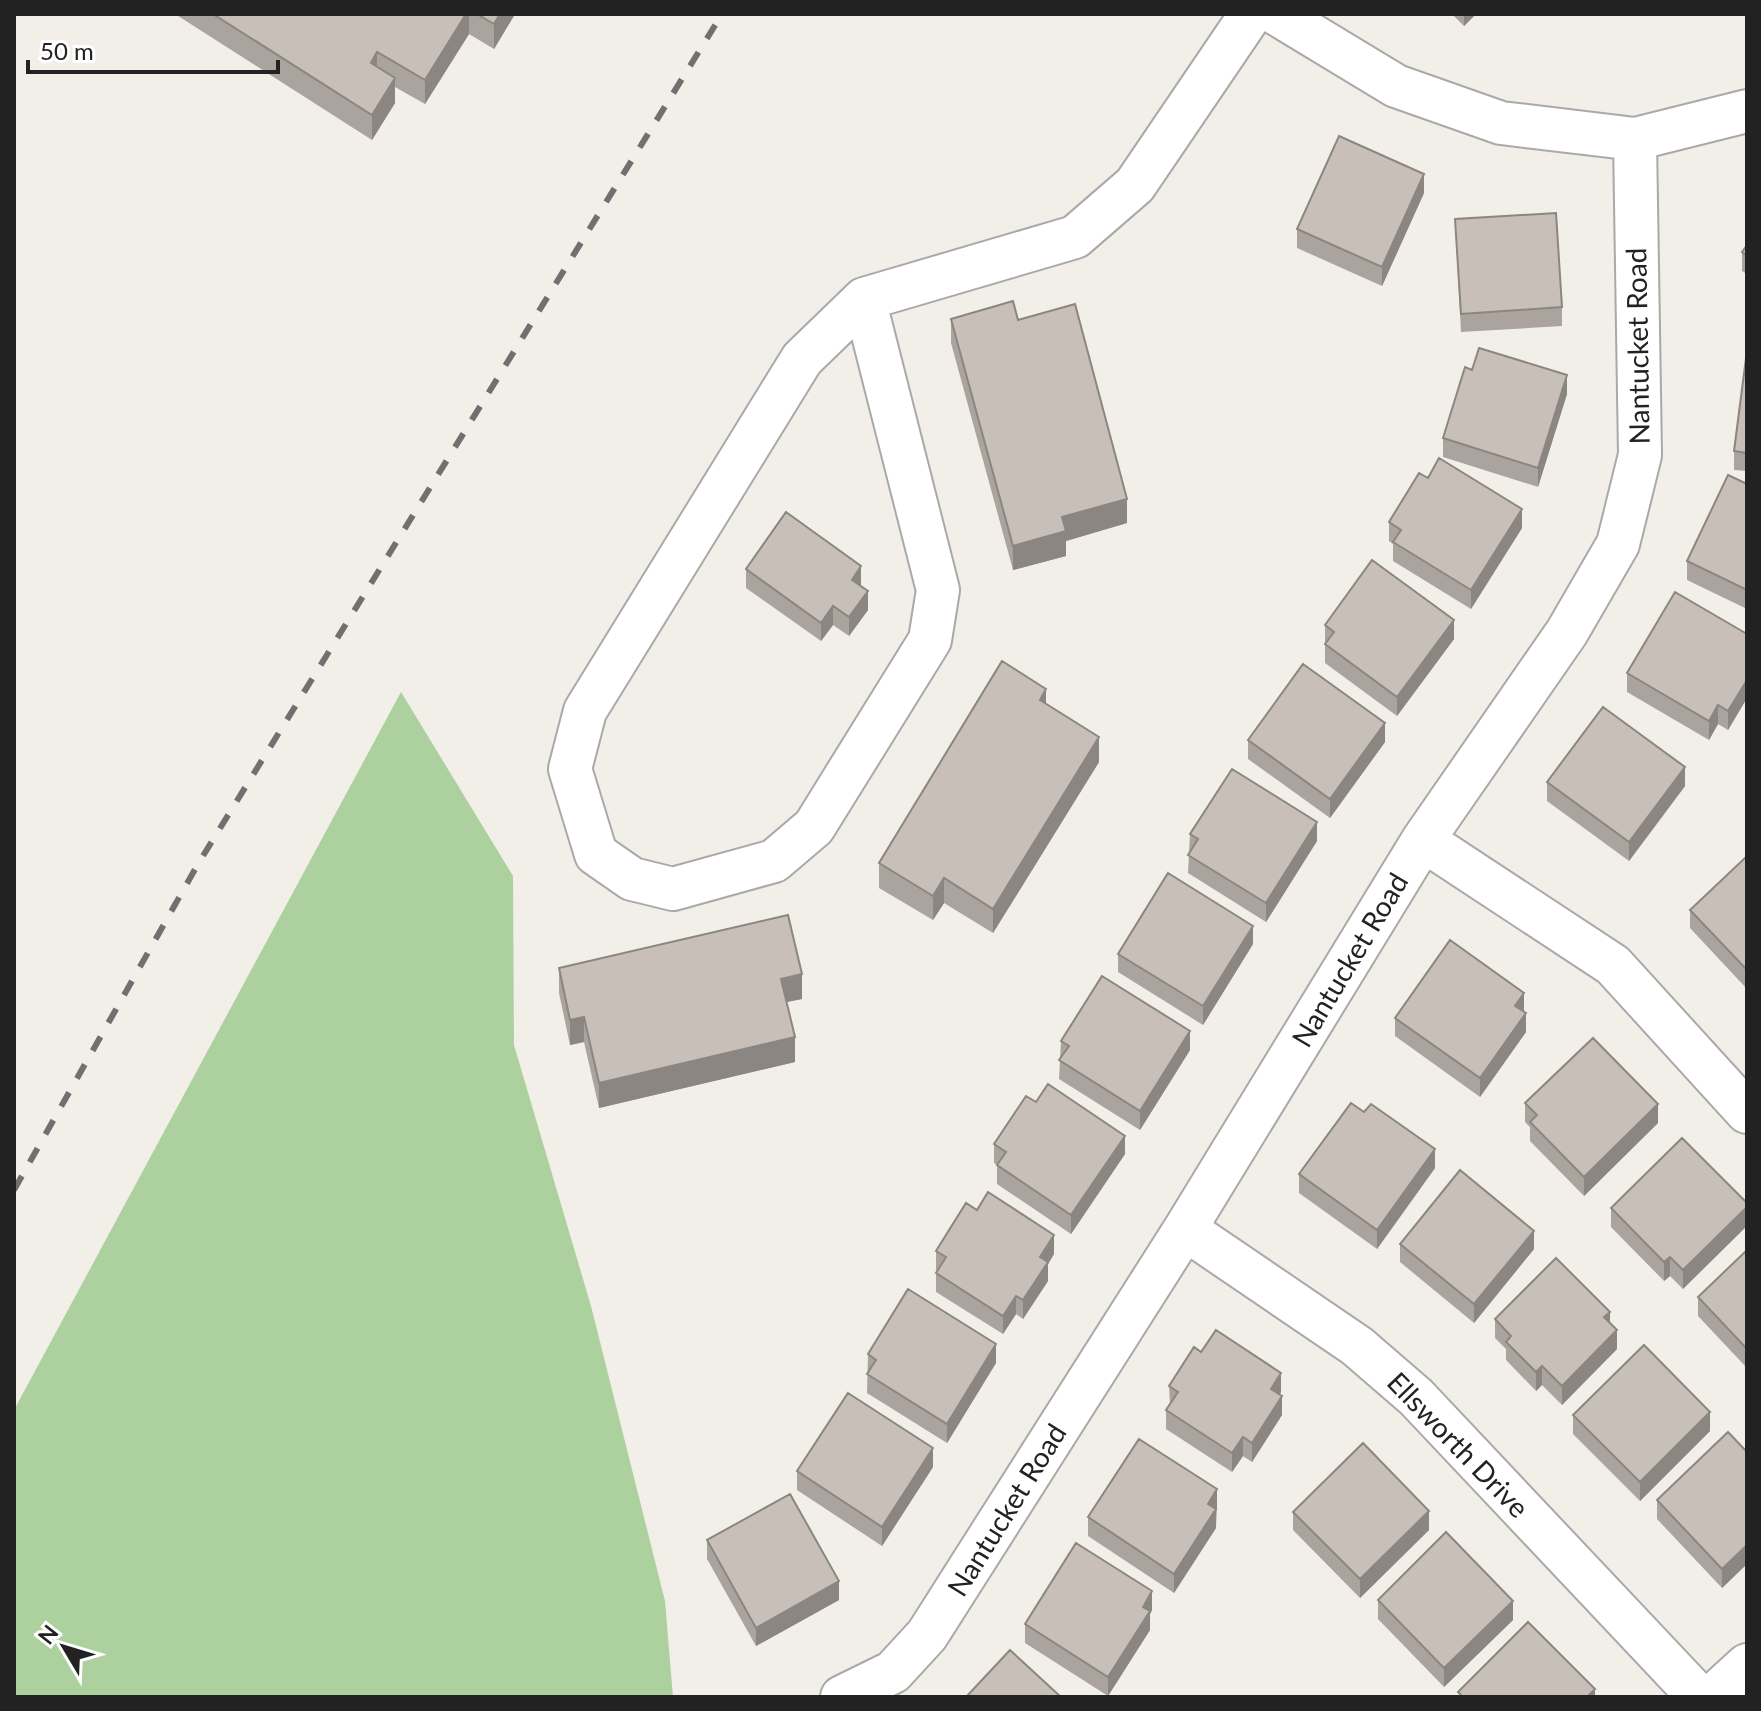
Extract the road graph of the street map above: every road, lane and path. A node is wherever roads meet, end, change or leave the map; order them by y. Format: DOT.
graph roads {
  1 [pos="1251,14"];
  2 [pos="1277,14"];
  3 [pos="1747,111"];
  4 [pos="1635,139"];
  5 [pos="864,299"];
  6 [pos="1423,840"];
  7 [pos="1747,1112"];
  8 [pos="1185,1229"];
  9 [pos="1747,1665"];
  10 [pos="842,1697"];
  11 [pos="1699,1697"];
  12 [pos="1712,1697"];
  1 -- 5 [label="street"];
  2 -- 4 [label="street"];
  3 -- 4 [label="street"];
  4 -- 6 [label="street, Nantucket Road"];
  5 -- 5 [label="street"];
  6 -- 7 [label="street"];
  6 -- 8 [label="street, Nantucket Road"];
  8 -- 10 [label="street, Nantucket Road"];
  8 -- 11 [label="street, Ellsworth Drive"];
  9 -- 12 [label="street"];
}
